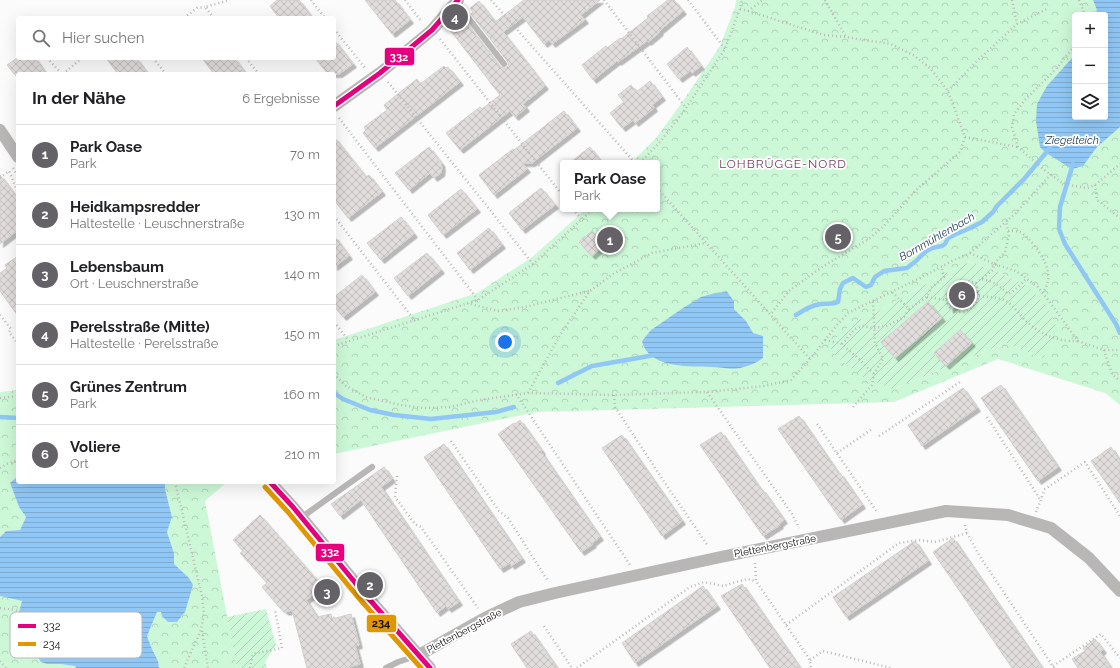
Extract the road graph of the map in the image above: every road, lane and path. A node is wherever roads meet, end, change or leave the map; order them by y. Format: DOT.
graph roads {
  1 [pos="230,0"];
  2 [pos="311,0"];
  3 [pos="405,0"];
  4 [pos="491,0"];
  5 [pos="604,0"];
  6 [pos="688,0"];
  7 [pos="742,0"];
  8 [pos="763,0"];
  9 [pos="825,0"];
  10 [pos="1012,0"];
  11 [pos="1079,0"];
  12 [pos="457,1"];
  13 [pos="205,7"];
  14 [pos="1049,8"];
  15 [pos="740,9"];
  16 [pos="748,11"];
  17 [pos="1084,12"];
  18 [pos="187,16"];
  19 [pos="212,16"];
  20 [pos="323,16"];
  21 [pos="1017,24"];
  22 [pos="432,30"];
  23 [pos="336,31"];
  24 [pos="846,37"];
  25 [pos="1072,48"];
  26 [pos="725,49"];
  27 [pos="50,60"];
  28 [pos="80,60"];
  29 [pos="155,60"];
  30 [pos="248,60"];
  31 [pos="504,64"];
  32 [pos="60,72"];
  33 [pos="64,72"];
  34 [pos="164,72"];
  35 [pos="257,72"];
  36 [pos="376,75"];
  37 [pos="948,91"];
  38 [pos="336,105"];
  39 [pos="686,108"];
  40 [pos="339,117"];
  41 [pos="0,130"];
  42 [pos="965,137"];
  43 [pos="1018,147"];
  44 [pos="16,154"];
  45 [pos="632,160"];
  46 [pos="643,160"];
  47 [pos="1120,164"];
  48 [pos="1051,174"];
  49 [pos="0,178"];
  50 [pos="1095,185"];
  51 [pos="16,188"];
  52 [pos="660,191"];
  53 [pos="560,192"];
  54 [pos="575,212"];
  55 [pos="590,212"];
  56 [pos="1120,218"];
  57 [pos="336,219"];
  58 [pos="582,220"];
  59 [pos="1006,222"];
  60 [pos="1008,231"];
  61 [pos="706,243"];
  62 [pos="970,253"];
  63 [pos="533,264"];
  64 [pos="994,264"];
  65 [pos="941,266"];
  66 [pos="1026,278"];
  67 [pos="981,279"];
  68 [pos="976,283"];
  69 [pos="590,291"];
  70 [pos="892,292"];
  71 [pos="1043,293"];
  72 [pos="1008,294"];
  73 [pos="979,296"];
  74 [pos="927,297"];
  75 [pos="478,300"];
  76 [pos="946,300"];
  77 [pos="1005,300"];
  78 [pos="873,301"];
  79 [pos="467,303"];
  80 [pos="909,309"];
  81 [pos="770,314"];
  82 [pos="0,315"];
  83 [pos="415,320"];
  84 [pos="336,325"];
  85 [pos="874,328"];
  86 [pos="825,340"];
  87 [pos="16,341"];
  88 [pos="349,341"];
  89 [pos="1078,341"];
  90 [pos="842,344"];
  91 [pos="336,345"];
  92 [pos="1104,350"];
  93 [pos="1120,350"];
  94 [pos="810,359"];
  95 [pos="874,374"];
  96 [pos="336,376"];
  97 [pos="1120,381"];
  98 [pos="960,382"];
  99 [pos="706,392"];
  100 [pos="528,393"];
  101 [pos="516,394"];
  102 [pos="614,395"];
  103 [pos="16,396"];
  104 [pos="0,398"];
  105 [pos="853,407"];
  106 [pos="987,417"];
  107 [pos="817,424"];
  108 [pos="872,429"];
  109 [pos="879,436"];
  110 [pos="451,441"];
  111 [pos="836,453"];
  112 [pos="16,461"];
  113 [pos="372,467"];
  114 [pos="0,468"];
  115 [pos="397,476"];
  116 [pos="175,484"];
  117 [pos="272,484"];
  118 [pos="1040,500"];
  119 [pos="963,512"];
  120 [pos="1120,516"];
  121 [pos="302,517"];
  122 [pos="1031,522"];
  123 [pos="885,524"];
  124 [pos="967,533"];
  125 [pos="806,540"];
  126 [pos="754,551"];
  127 [pos="716,558"];
  128 [pos="636,575"];
  129 [pos="756,581"];
  130 [pos="1120,591"];
  131 [pos="555,593"];
  132 [pos="0,608"];
  133 [pos="275,610"];
  134 [pos="21,611"];
  135 [pos="485,618"];
  136 [pos="786,625"];
  137 [pos="544,626"];
  138 [pos="201,630"];
  139 [pos="419,655"];
  140 [pos="1120,658"];
  141 [pos="810,660"];
  142 [pos="0,661"];
  143 [pos="1054,667"];
  144 [pos="6,668"];
  145 [pos="184,668"];
  146 [pos="208,668"];
  147 [pos="250,668"];
  148 [pos="386,668"];
  149 [pos="430,668"];
  150 [pos="572,668"];
  151 [pos="577,668"];
  152 [pos="811,668"];
  153 [pos="891,668"];
  1 -- 13 [label="path"];
  2 -- 20 [label="path"];
  3 -- 22 [label="path"];
  4 -- 45 [label="path"];
  5 -- 39 [label="path"];
  6 -- 26 [label="path"];
  7 -- 15 [label="path"];
  8 -- 16 [label="path"];
  9 -- 24 [label="path"];
  10 -- 21 [label="path"];
  11 -- 17 [label="path"];
  12 -- 22 [label="street"];
  12 -- 31 [label="lane"];
  13 -- 18 [label="path"];
  13 -- 19 [label="path"];
  14 -- 21 [label="path"];
  15 -- 16 [label="path"];
  15 -- 26 [label="path"];
  16 -- 24 [label="path"];
  21 -- 37 [label="path"];
  22 -- 36 [label="street"];
  22 -- 53 [label="path"];
  23 -- 36 [label="path"];
  24 -- 37 [label="path"];
  25 -- 43 [label="path"];
  26 -- 39 [label="path"];
  27 -- 32 [label="path"];
  28 -- 33 [label="path"];
  29 -- 34 [label="path"];
  30 -- 35 [label="path"];
  36 -- 38 [label="street"];
  36 -- 63 [label="path"];
  37 -- 42 [label="path"];
  39 -- 46 [label="path"];
  40 -- 75 [label="path"];
  41 -- 44 [label="street"];
  42 -- 43 [label="path"];
  42 -- 81 [label="path"];
  43 -- 48 [label="path"];
  47 -- 50 [label="path"];
  48 -- 50 [label="path"];
  48 -- 59 [label="path"];
  49 -- 51 [label="path"];
  50 -- 56 [label="path"];
  52 -- 61 [label="path"];
  54 -- 58 [label="path"];
  55 -- 58 [label="path"];
  57 -- 83 [label="path"];
  58 -- 63 [label="path"];
  59 -- 60 [label="path"];
  59 -- 62 [label="path"];
  60 -- 64 [label="path"];
  60 -- 71 [label="path"];
  61 -- 69 [label="path"];
  61 -- 81 [label="path"];
  62 -- 64 [label="path"];
  62 -- 65 [label="path"];
  63 -- 75 [label="path"];
  64 -- 66 [label="path"];
  64 -- 67 [label="path"];
  65 -- 70 [label="path"];
  65 -- 74 [label="path"];
  66 -- 71 [label="path"];
  66 -- 72 [label="path"];
  67 -- 68 [label="path"];
  67 -- 72 [label="path"];
  68 -- 73 [label="path"];
  68 -- 76 [label="path"];
  69 -- 79 [label="path"];
  69 -- 100 [label="path"];
  70 -- 78 [label="path"];
  70 -- 80 [label="path"];
  71 -- 89 [label="path"];
  72 -- 77 [label="path"];
  73 -- 76 [label="path"];
  73 -- 77 [label="path"];
  74 -- 76 [label="path"];
  74 -- 80 [label="path"];
  75 -- 79 [label="path"];
  77 -- 89 [label="path"];
  78 -- 85 [label="path"];
  78 -- 86 [label="path"];
  79 -- 83 [label="path"];
  80 -- 85 [label="path"];
  81 -- 94 [label="path"];
  82 -- 87 [label="path"];
  83 -- 88 [label="path"];
  84 -- 88 [label="path"];
  85 -- 90 [label="path"];
  85 -- 95 [label="path"];
  86 -- 90 [label="path"];
  86 -- 94 [label="path"];
  88 -- 91 [label="path"];
  89 -- 92 [label="path"];
  90 -- 95 [label="path"];
  92 -- 93 [label="path"];
  92 -- 97 [label="path"];
  94 -- 99 [label="path"];
  95 -- 105 [label="path"];
  96 -- 101 [label="path"];
  98 -- 109 [label="path"];
  99 -- 102 [label="path"];
  99 -- 125 [label="path"];
  100 -- 101 [label="path"];
  100 -- 102 [label="path"];
  101 -- 128 [label="path"];
  102 -- 127 [label="path"];
  103 -- 104 [label="path"];
  106 -- 118 [label="path"];
  107 -- 111 [label="path"];
  108 -- 111 [label="path"];
  110 -- 131 [label="path"];
  111 -- 123 [label="path"];
  112 -- 114 [label="path"];
  113 -- 121 [label="lane"];
  115 -- 135 [label="path"];
  116 -- 138 [label="path"];
  117 -- 121 [label="street"];
  118 -- 120 [label="path"];
  118 -- 122 [label="path"];
  119 -- 122 [label="street, Plettenbergstraße"];
  119 -- 123 [label="street, Plettenbergstraße"];
  119 -- 124 [label="path"];
  121 -- 139 [label="street"];
  122 -- 130 [label="street, Plettenbergstraße"];
  123 -- 125 [label="street, Plettenbergstraße"];
  124 -- 136 [label="path"];
  124 -- 143 [label="path"];
  125 -- 126 [label="street, Plettenbergstraße"];
  126 -- 127 [label="street, Plettenbergstraße"];
  126 -- 129 [label="path"];
  127 -- 128 [label="street, Plettenbergstraße"];
  128 -- 131 [label="street, Plettenbergstraße"];
  129 -- 136 [label="path"];
  129 -- 151 [label="path"];
  131 -- 135 [label="street, Plettenbergstraße"];
  132 -- 134 [label="path"];
  133 -- 147 [label="path"];
  135 -- 139 [label="street, Plettenbergstraße"];
  136 -- 141 [label="path"];
  137 -- 150 [label="path"];
  138 -- 145 [label="path"];
  138 -- 146 [label="path"];
  139 -- 148 [label="lane"];
  139 -- 149 [label="street"];
  140 -- 143 [label="path"];
  141 -- 152 [label="path"];
  141 -- 153 [label="path"];
  142 -- 144 [label="path"];
}
